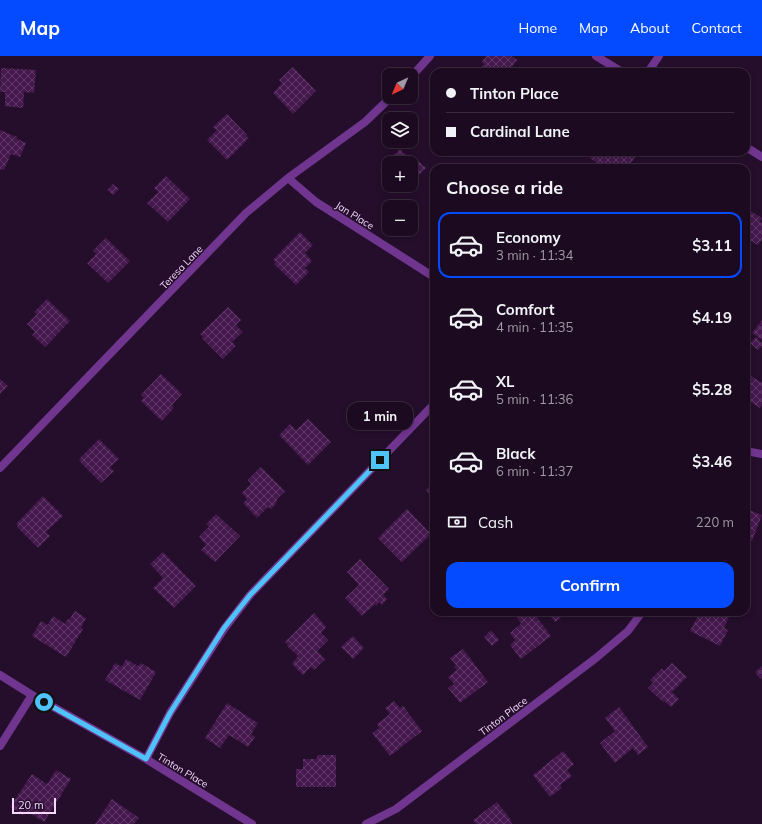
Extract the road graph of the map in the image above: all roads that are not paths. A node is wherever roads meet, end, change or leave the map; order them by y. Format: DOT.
graph roads {
  1 [pos="430,56"];
  2 [pos="596,56"];
  3 [pos="658,56"];
  4 [pos="616,68"];
  5 [pos="650,68"];
  6 [pos="418,69"];
  7 [pos="384,104"];
  8 [pos="750,150"];
  9 [pos="762,157"];
  10 [pos="288,178"];
  11 [pos="430,274"];
  12 [pos="430,408"];
  13 [pos="750,452"];
  14 [pos="762,454"];
  15 [pos="0,468"];
  16 [pos="639,616"];
  17 [pos="0,675"];
  18 [pos="32,695"];
  19 [pos="0,746"];
  20 [pos="146,759"];
  21 [pos="252,824"];
  22 [pos="366,824"];
  1 -- 6 [label="street"];
  2 -- 4 [label="street"];
  3 -- 5 [label="street"];
  7 -- 10 [label="street, Teresa Lane"];
  8 -- 9 [label="street"];
  10 -- 11 [label="street, Jan Place"];
  10 -- 15 [label="street, Teresa Lane"];
  12 -- 20 [label="street"];
  13 -- 14 [label="street"];
  16 -- 22 [label="street, Tinton Place"];
  17 -- 18 [label="street, Tinton Place"];
  18 -- 19 [label="street"];
  18 -- 20 [label="street, Tinton Place"];
  20 -- 21 [label="street, Tinton Place"];
}
